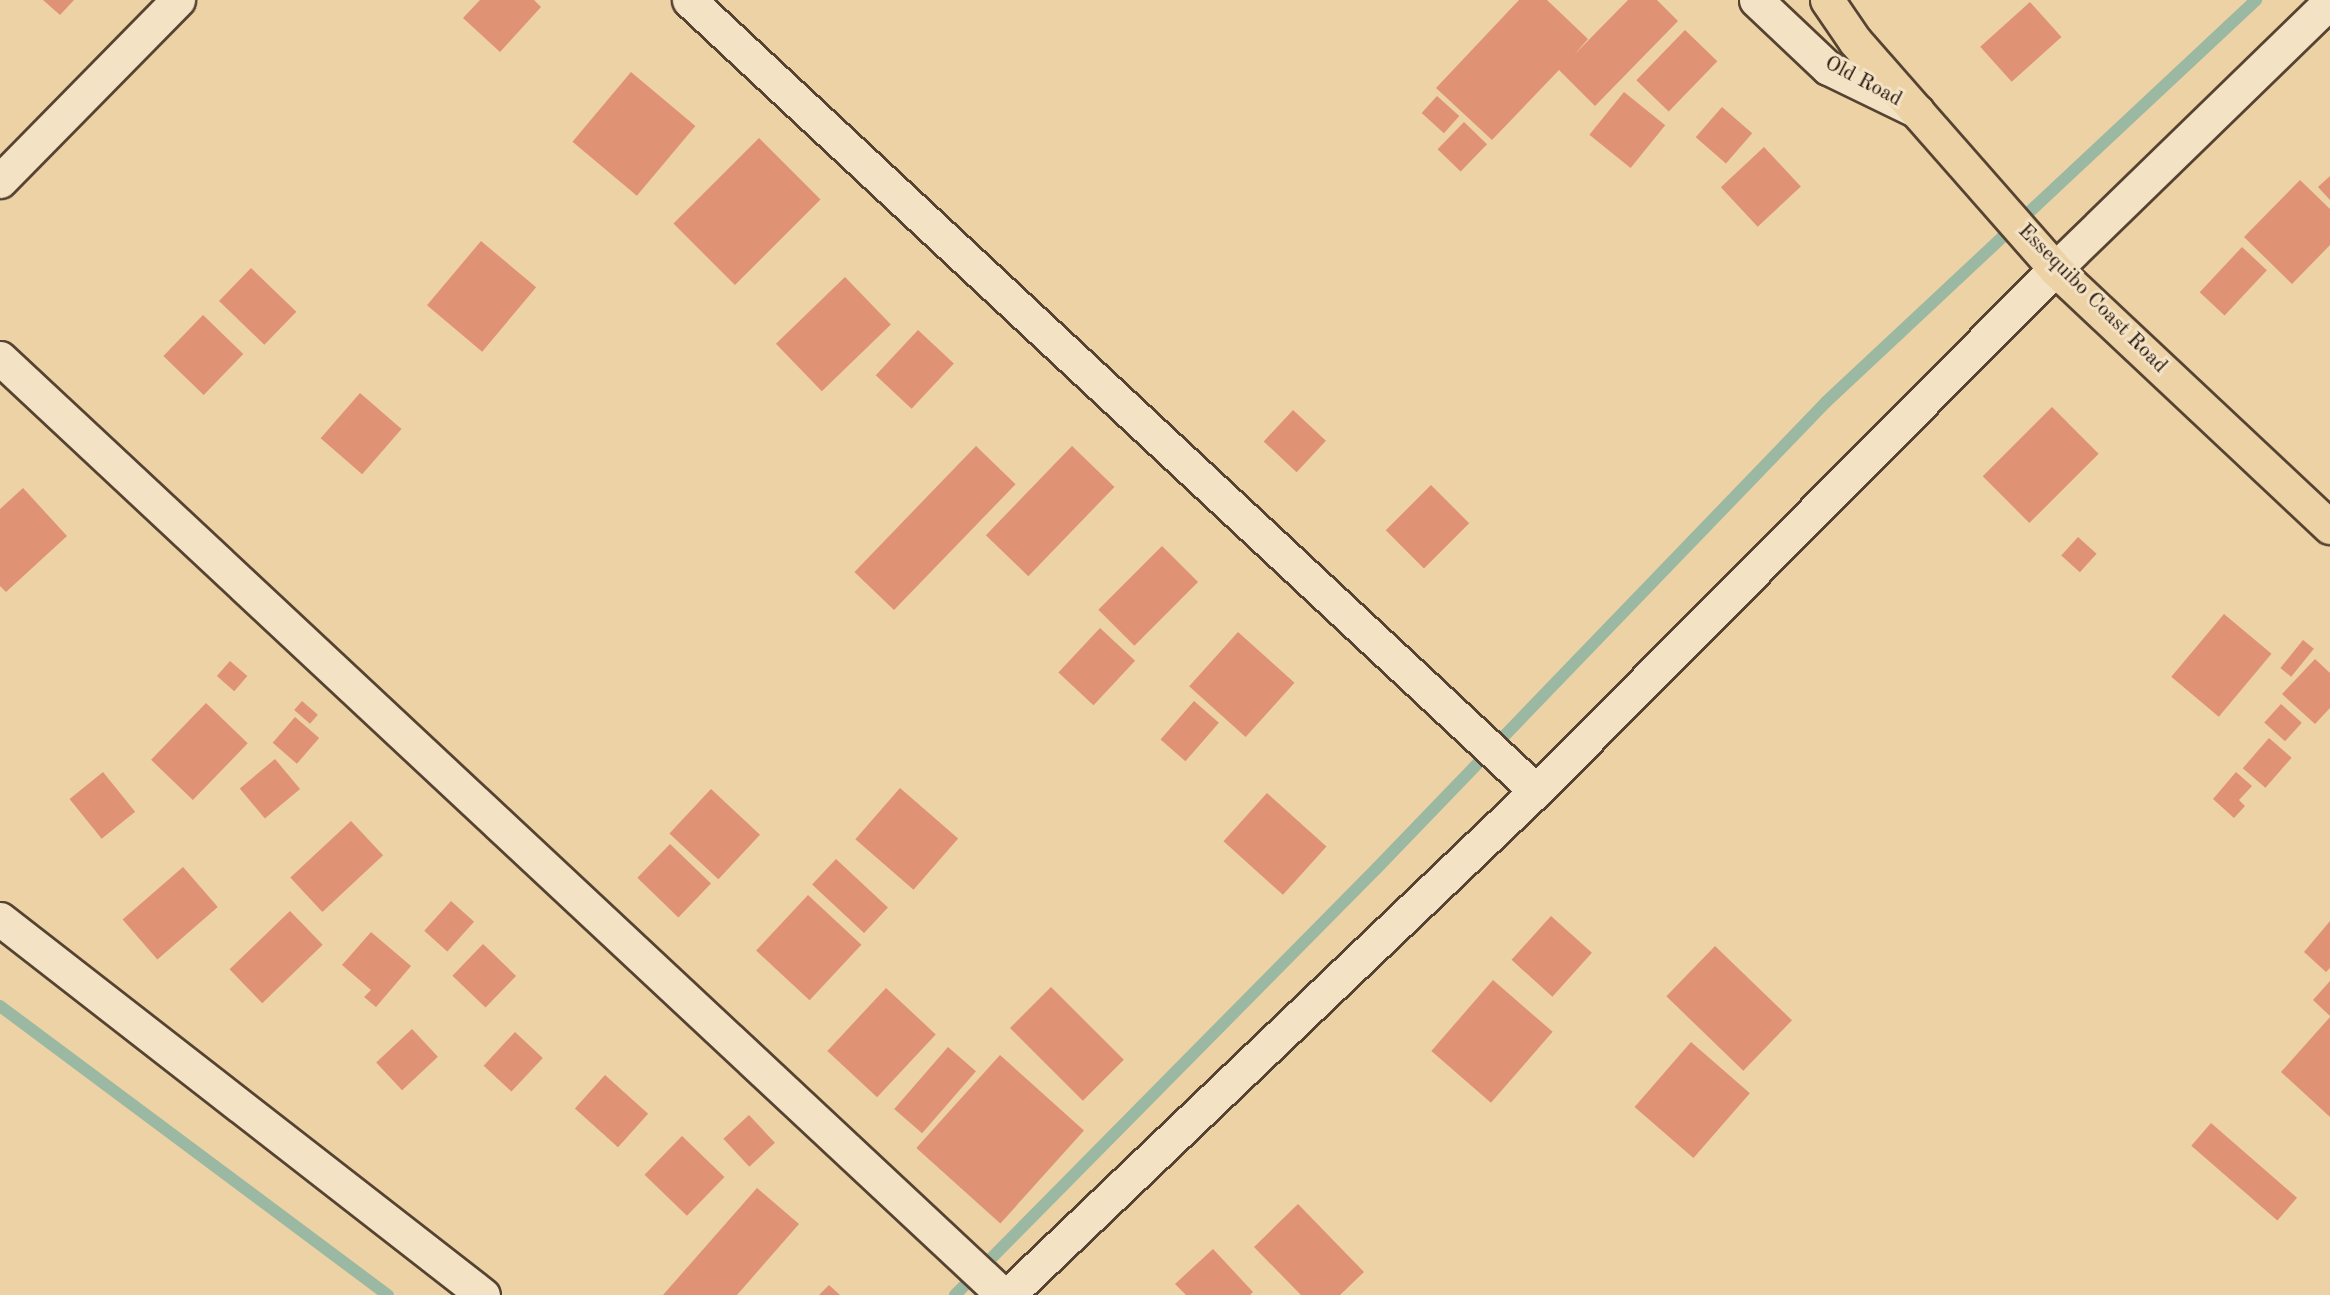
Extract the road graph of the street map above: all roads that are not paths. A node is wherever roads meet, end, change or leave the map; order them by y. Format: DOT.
graph roads {
  1 [pos="178,0"];
  2 [pos="688,0"];
  3 [pos="1756,0"];
  4 [pos="1827,0"];
  5 [pos="2330,2"];
  6 [pos="1919,112"];
  7 [pos="0,181"];
  8 [pos="2055,269"];
  9 [pos="0,358"];
  10 [pos="2330,527"];
  11 [pos="1536,791"];
  12 [pos="0,919"];
  13 [pos="483,1295"];
  14 [pos="1003,1295"];
  15 [pos="1008,1295"];
  1 -- 7 [label="street"];
  2 -- 11 [label="street"];
  3 -- 6 [label="street, Old Road"];
  4 -- 6 [label="main road, Essequibo Coast Road"];
  5 -- 8 [label="street"];
  6 -- 8 [label="main road, Essequibo Coast Road"];
  8 -- 10 [label="main road, Essequibo Coast Road"];
  8 -- 11 [label="street"];
  9 -- 14 [label="street"];
  11 -- 15 [label="street"];
  12 -- 13 [label="street"];
}
